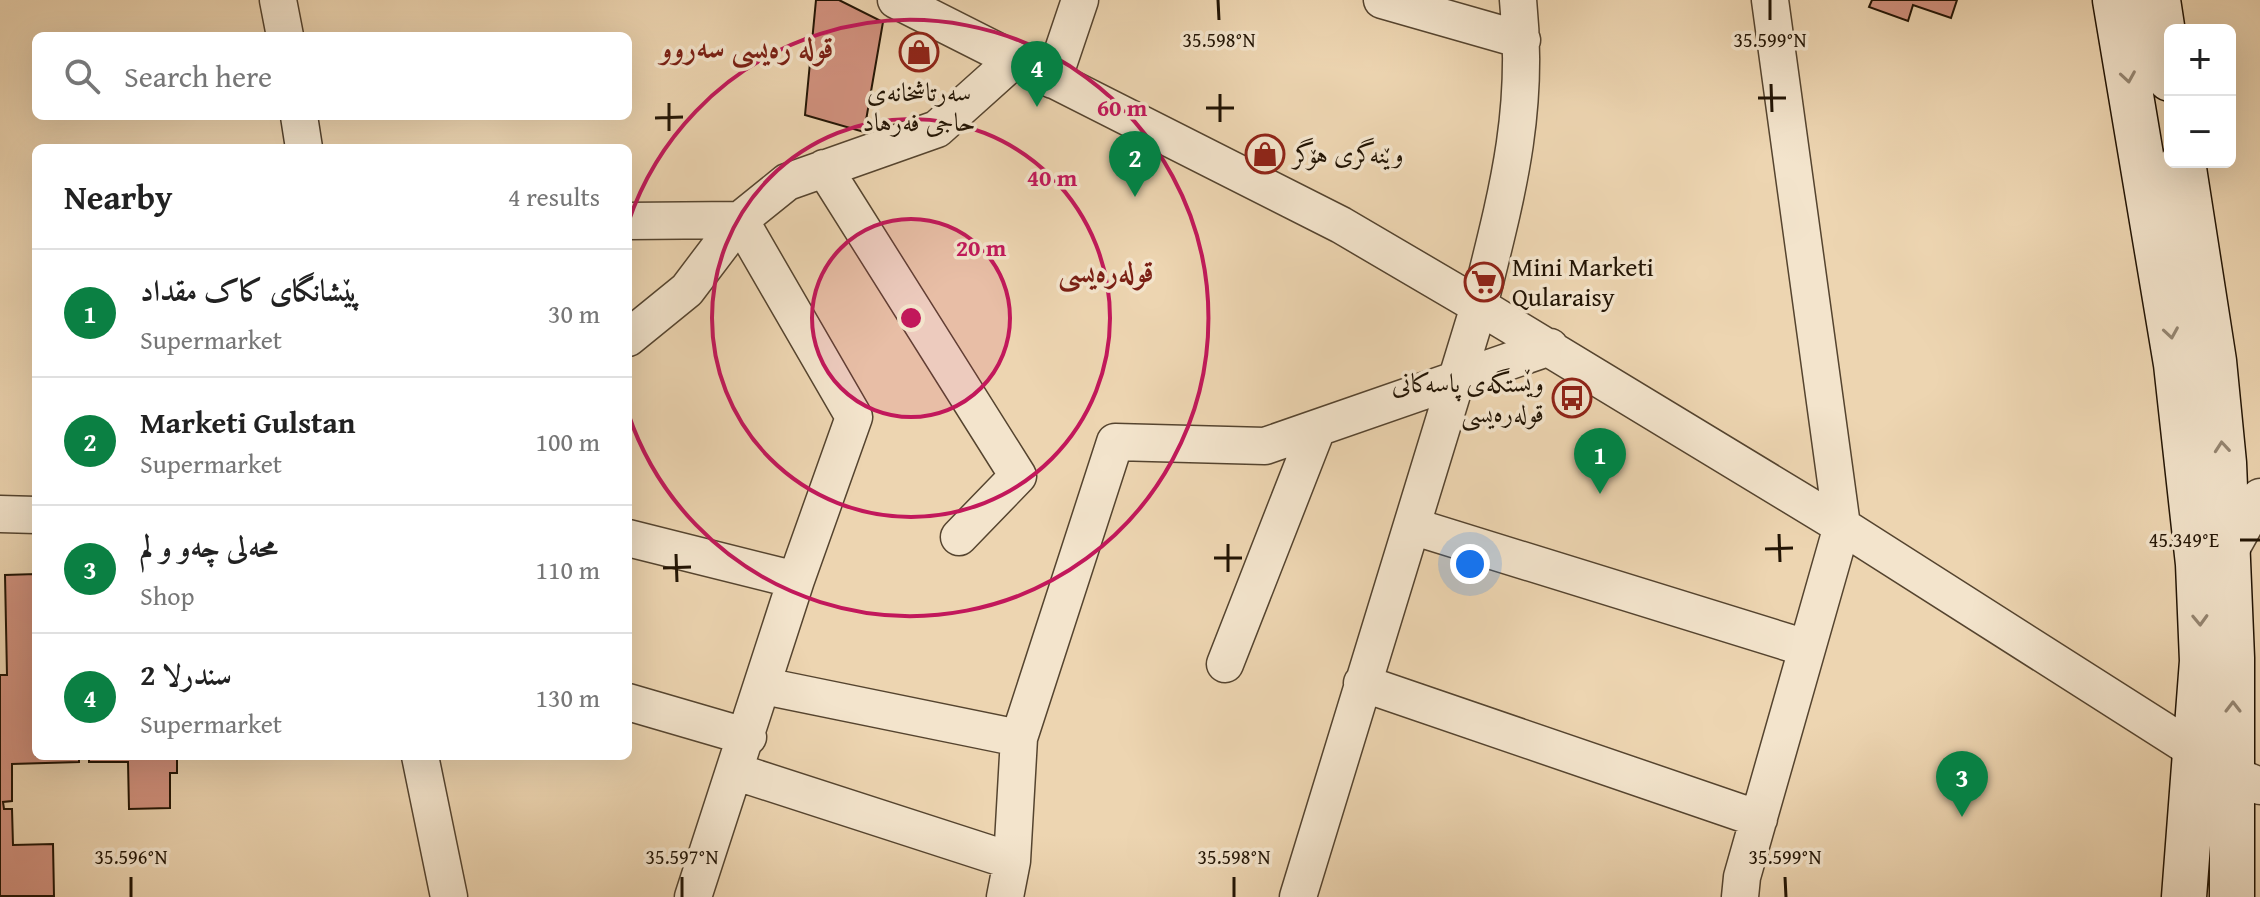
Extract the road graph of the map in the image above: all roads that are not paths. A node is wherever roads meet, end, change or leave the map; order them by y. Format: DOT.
graph roads {
  1 [pos="278,0"];
  2 [pos="896,0"];
  3 [pos="1080,0"];
  4 [pos="1382,0"];
  5 [pos="1518,0"];
  6 [pos="1770,0"];
  7 [pos="2115,0"];
  8 [pos="2158,0"];
  9 [pos="284,32"];
  10 [pos="1522,40"];
  11 [pos="2164,40"];
  12 [pos="1014,60"];
  13 [pos="1053,80"];
  14 [pos="300,120"];
  15 [pos="303,144"];
  16 [pos="824,168"];
  17 [pos="2184,168"];
  18 [pos="740,220"];
  19 [pos="632,221"];
  20 [pos="1479,306"];
  21 [pos="632,335"];
  22 [pos="1550,347"];
  23 [pos="1456,379"];
  24 [pos="1317,429"];
  25 [pos="2260,497"];
  26 [pos="0,514"];
  27 [pos="32,515"];
  28 [pos="1412,526"];
  29 [pos="1842,526"];
  30 [pos="959,537"];
  31 [pos="632,539"];
  32 [pos="2213,560"];
  33 [pos="796,580"];
  34 [pos="1806,648"];
  35 [pos="1225,664"];
  36 [pos="1362,683"];
  37 [pos="764,686"];
  38 [pos="632,703"];
  39 [pos="748,737"];
  40 [pos="1019,738"];
  41 [pos="421,760"];
  42 [pos="2230,771"];
  43 [pos="737,772"];
  44 [pos="1759,819"];
  45 [pos="1012,861"];
  46 [pos="449,897"];
  47 [pos="693,897"];
  48 [pos="1005,897"];
  49 [pos="1298,897"];
  50 [pos="1740,897"];
  51 [pos="2184,897"];
  52 [pos="2232,897"];
  1 -- 9 [label="street"];
  2 -- 12 [label="street"];
  3 -- 13 [label="street"];
  4 -- 10 [label="street"];
  5 -- 10 [label="street"];
  6 -- 29 [label="street"];
  7 -- 32 [label="main road, one-way"];
  8 -- 11 [label="main road"];
  10 -- 20 [label="street"];
  12 -- 13 [label="street"];
  12 -- 16 [label="street"];
  13 -- 20 [label="street"];
  14 -- 15 [label="street"];
  16 -- 18 [label="street"];
  16 -- 30 [label="street"];
  32 -- 17 [label="main road, one-way"];
  18 -- 19 [label="street"];
  18 -- 21 [label="street"];
  18 -- 33 [label="street"];
  20 -- 22 [label="street"];
  20 -- 23 [label="street"];
  22 -- 23 [label="street"];
  22 -- 29 [label="street"];
  23 -- 24 [label="street"];
  23 -- 28 [label="street"];
  24 -- 35 [label="street"];
  24 -- 40 [label="street"];
  25 -- 32 [label="street"];
  26 -- 27 [label="street"];
  28 -- 34 [label="street"];
  28 -- 36 [label="street"];
  29 -- 34 [label="street"];
  29 -- 42 [label="street"];
  31 -- 33 [label="street"];
  32 -- 42 [label="main road"];
  33 -- 37 [label="street"];
  34 -- 44 [label="street"];
  36 -- 44 [label="street"];
  36 -- 49 [label="street"];
  37 -- 39 [label="street"];
  37 -- 40 [label="street"];
  38 -- 39 [label="street"];
  39 -- 43 [label="street"];
  40 -- 45 [label="street"];
  41 -- 46 [label="street"];
  42 -- 51 [label="main road"];
  42 -- 52 [label="main road"];
  43 -- 45 [label="street"];
  43 -- 47 [label="street"];
  44 -- 50 [label="street"];
  45 -- 48 [label="street"];
}
